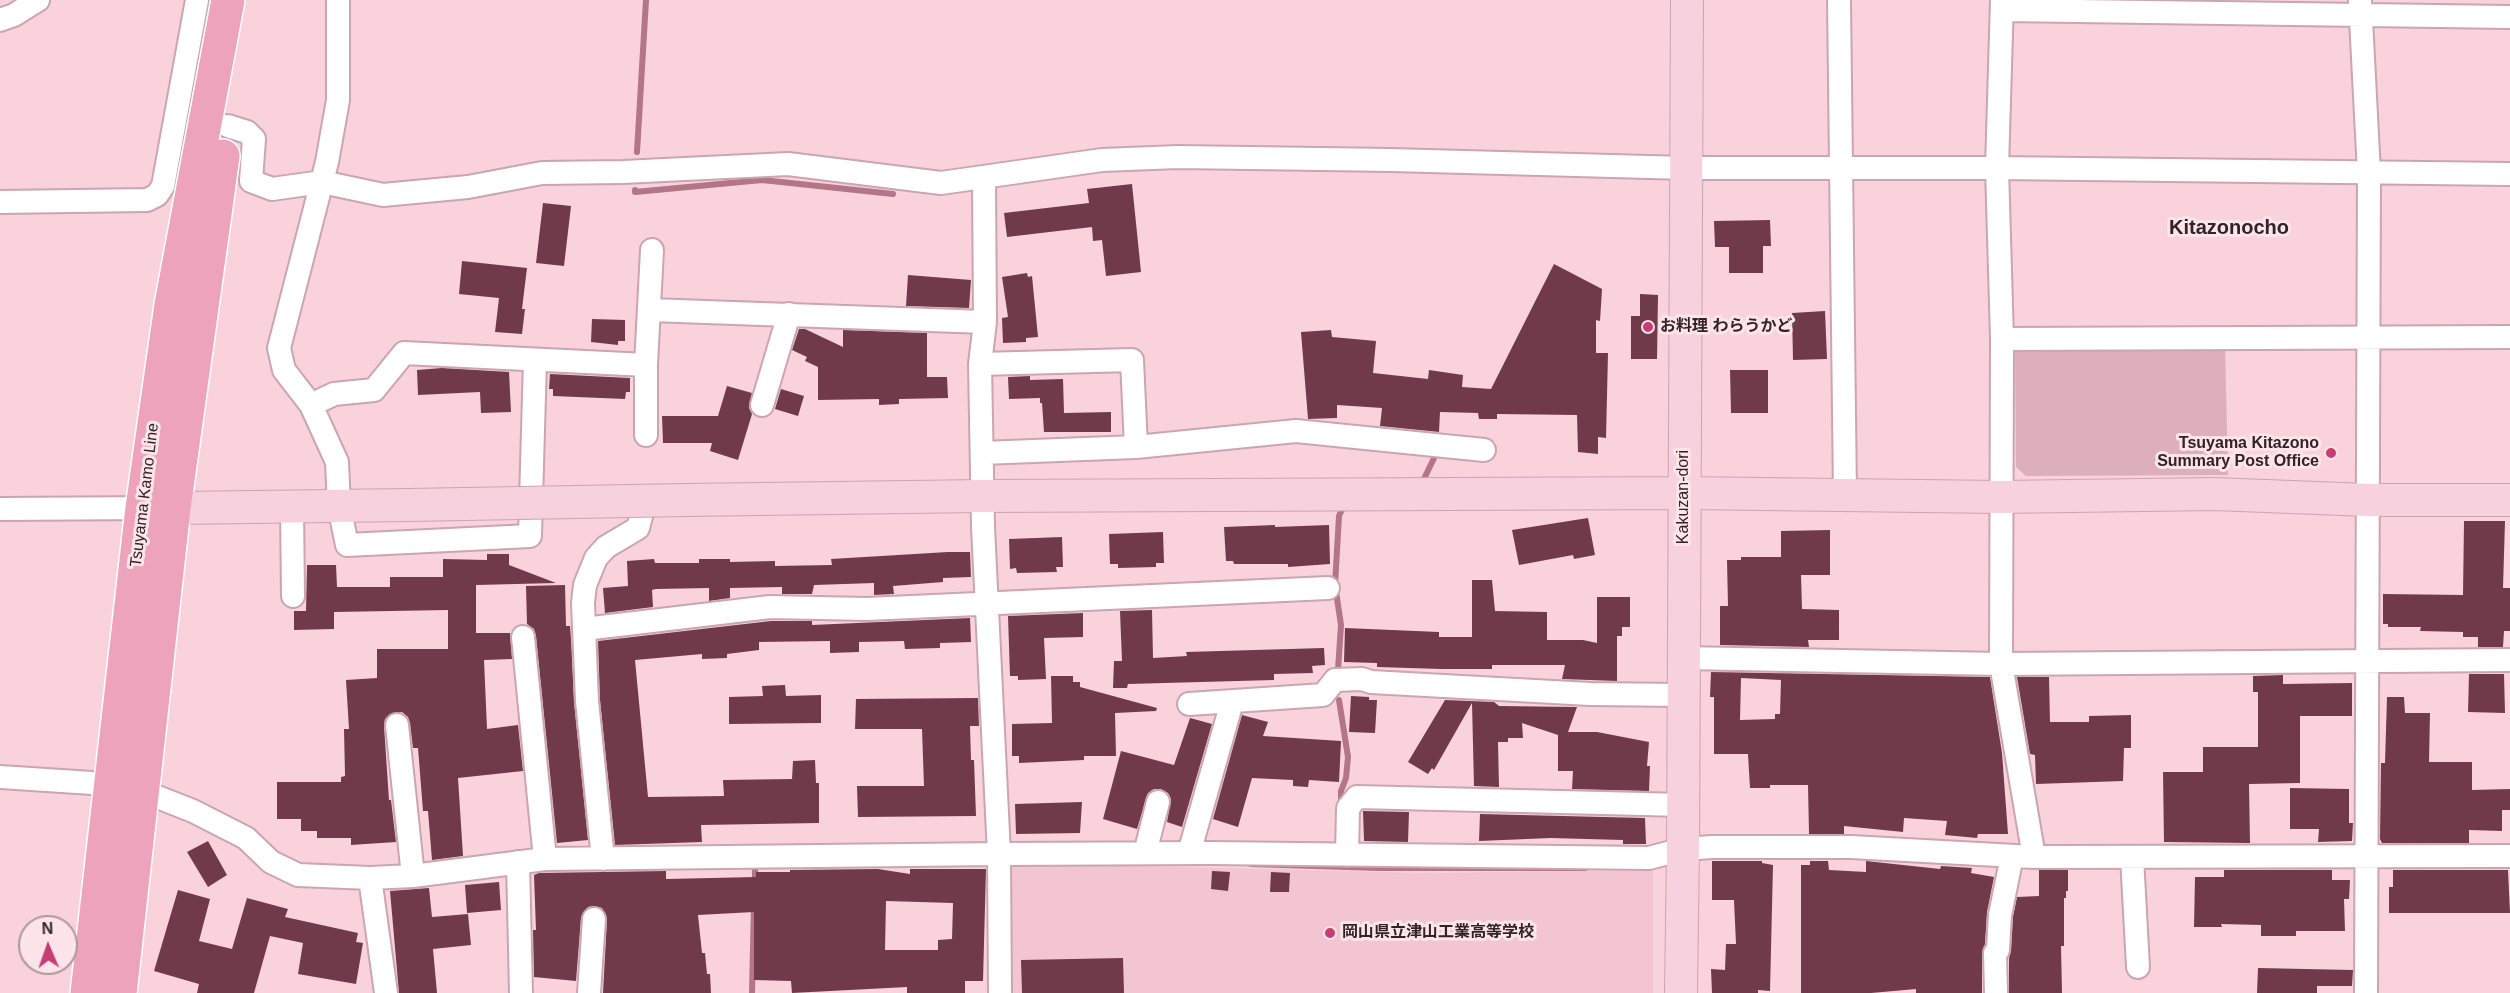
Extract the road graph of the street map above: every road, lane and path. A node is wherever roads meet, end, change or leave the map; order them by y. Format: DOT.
graph roads {
  1 [pos="38,0"];
  2 [pos="197,0"];
  3 [pos="228,0"];
  4 [pos="249,0"];
  5 [pos="338,0"];
  6 [pos="1687,0"];
  7 [pos="1839,0"];
  8 [pos="2003,5"];
  9 [pos="2360,7"];
  10 [pos="2510,16"];
  11 [pos="0,20"];
  12 [pos="228,126"];
  13 [pos="1686,168"];
  14 [pos="1841,168"];
  15 [pos="1997,168"];
  16 [pos="2369,173"];
  17 [pos="2510,174"];
  18 [pos="984,178"];
  19 [pos="322,182"];
  20 [pos="0,202"];
  21 [pos="652,250"];
  22 [pos="650,310"];
  23 [pos="789,314"];
  24 [pos="985,322"];
  25 [pos="2369,336"];
  26 [pos="2510,337"];
  27 [pos="2002,339"];
  28 [pos="535,360"];
  29 [pos="980,364"];
  30 [pos="646,365"];
  31 [pos="311,405"];
  32 [pos="762,405"];
  33 [pos="646,435"];
  34 [pos="1136,447"];
  35 [pos="1484,450"];
  36 [pos="982,453"];
  37 [pos="1683,493"];
  38 [pos="1845,494"];
  39 [pos="983,496"];
  40 [pos="2000,497"];
  41 [pos="2368,500"];
  42 [pos="2510,500"];
  43 [pos="292,506"];
  44 [pos="339,506"];
  45 [pos="158,508"];
  46 [pos="0,509"];
  47 [pos="643,509"];
  48 [pos="1328,588"];
  49 [pos="293,596"];
  50 [pos="987,604"];
  51 [pos="584,629"];
  52 [pos="523,637"];
  53 [pos="1683,658"];
  54 [pos="2366,660"];
  55 [pos="2510,660"];
  56 [pos="2001,664"];
  57 [pos="1683,695"];
  58 [pos="1232,702"];
  59 [pos="1189,704"];
  60 [pos="397,725"];
  61 [pos="0,777"];
  62 [pos="110,786"];
  63 [pos="142,791"];
  64 [pos="1158,802"];
  65 [pos="1683,805"];
  66 [pos="1683,849"];
  67 [pos="1145,853"];
  68 [pos="1189,853"];
  69 [pos="999,854"];
  70 [pos="1347,855"];
  71 [pos="2367,856"];
  72 [pos="2510,856"];
  73 [pos="2023,857"];
  74 [pos="2132,857"];
  75 [pos="545,859"];
  76 [pos="603,859"];
  77 [pos="518,862"];
  78 [pos="413,876"];
  79 [pos="370,878"];
  80 [pos="594,919"];
  81 [pos="2138,967"];
  82 [pos="87,993"];
  83 [pos="120,993"];
  84 [pos="386,993"];
  85 [pos="521,993"];
  86 [pos="589,993"];
  87 [pos="1000,993"];
  88 [pos="1680,993"];
  89 [pos="1996,993"];
  90 [pos="2366,993"];
  1 -- 11 [label="street"];
  2 -- 20 [label="street"];
  3 -- 45 [label="main road, Tsuyama Kamo Line"];
  4 -- 12 [label="main road, Tsuyama Kamo Line"];
  5 -- 19 [label="street"];
  6 -- 13 [label="street, Kakuzan-dori"];
  7 -- 14 [label="street"];
  8 -- 9 [label="street"];
  8 -- 15 [label="street"];
  9 -- 10 [label="street"];
  9 -- 16 [label="street"];
  12 -- 19 [label="street"];
  12 -- 45 [label="main road, Tsuyama Kamo Line"];
  13 -- 14 [label="street"];
  13 -- 18 [label="street"];
  13 -- 37 [label="street, Kakuzan-dori"];
  14 -- 15 [label="street"];
  14 -- 38 [label="street"];
  15 -- 16 [label="street"];
  15 -- 27 [label="street"];
  16 -- 17 [label="street"];
  16 -- 25 [label="street"];
  18 -- 19 [label="street"];
  18 -- 24 [label="street"];
  19 -- 31 [label="street"];
  21 -- 22 [label="street"];
  22 -- 23 [label="street"];
  22 -- 30 [label="street"];
  23 -- 24 [label="street"];
  23 -- 32 [label="street"];
  24 -- 29 [label="street"];
  25 -- 26 [label="street"];
  25 -- 27 [label="street"];
  25 -- 41 [label="street"];
  27 -- 40 [label="street"];
  28 -- 30 [label="street"];
  28 -- 31 [label="street"];
  28 -- 44 [label="street"];
  29 -- 34 [label="street"];
  29 -- 36 [label="street"];
  30 -- 33 [label="street"];
  31 -- 44 [label="street"];
  34 -- 35 [label="street"];
  34 -- 36 [label="street"];
  36 -- 39 [label="street"];
  37 -- 38 [label="street"];
  37 -- 39 [label="street"];
  37 -- 53 [label="street, Kakuzan-dori"];
  38 -- 40 [label="street"];
  39 -- 44 [label="street, bridge"];
  39 -- 50 [label="street"];
  40 -- 41 [label="street"];
  40 -- 56 [label="street"];
  41 -- 42 [label="street"];
  41 -- 54 [label="street"];
  43 -- 44 [label="street"];
  43 -- 45 [label="street"];
  43 -- 49 [label="street"];
  45 -- 46 [label="street"];
  45 -- 62 [label="main road, Tsuyama Kamo Line"];
  45 -- 63 [label="main road, Tsuyama Kamo Line"];
  47 -- 51 [label="street"];
  48 -- 50 [label="street"];
  50 -- 51 [label="street"];
  50 -- 69 [label="street"];
  51 -- 76 [label="street"];
  52 -- 75 [label="street"];
  53 -- 56 [label="street"];
  53 -- 57 [label="street, Kakuzan-dori"];
  54 -- 55 [label="street"];
  54 -- 56 [label="street"];
  54 -- 71 [label="street"];
  56 -- 73 [label="street"];
  57 -- 58 [label="street"];
  57 -- 65 [label="street, Kakuzan-dori"];
  58 -- 59 [label="street"];
  58 -- 68 [label="street"];
  60 -- 78 [label="street"];
  61 -- 62 [label="street"];
  62 -- 63 [label="street"];
  62 -- 82 [label="main road, Tsuyama Kamo Line"];
  63 -- 79 [label="street"];
  63 -- 83 [label="main road, Tsuyama Kamo Line"];
  64 -- 67 [label="street"];
  65 -- 66 [label="street, Kakuzan-dori"];
  65 -- 70 [label="street"];
  66 -- 70 [label="street"];
  66 -- 73 [label="street"];
  66 -- 88 [label="street, Kakuzan-dori"];
  67 -- 68 [label="street"];
  67 -- 69 [label="street"];
  68 -- 70 [label="street"];
  69 -- 76 [label="street"];
  69 -- 87 [label="street"];
  71 -- 72 [label="street"];
  71 -- 74 [label="street"];
  71 -- 90 [label="street"];
  73 -- 74 [label="street"];
  73 -- 89 [label="street"];
  74 -- 81 [label="street"];
  75 -- 76 [label="street"];
  75 -- 77 [label="street"];
  77 -- 78 [label="street"];
  77 -- 85 [label="street"];
  78 -- 79 [label="street"];
  79 -- 84 [label="street"];
  80 -- 86 [label="street"];
}
